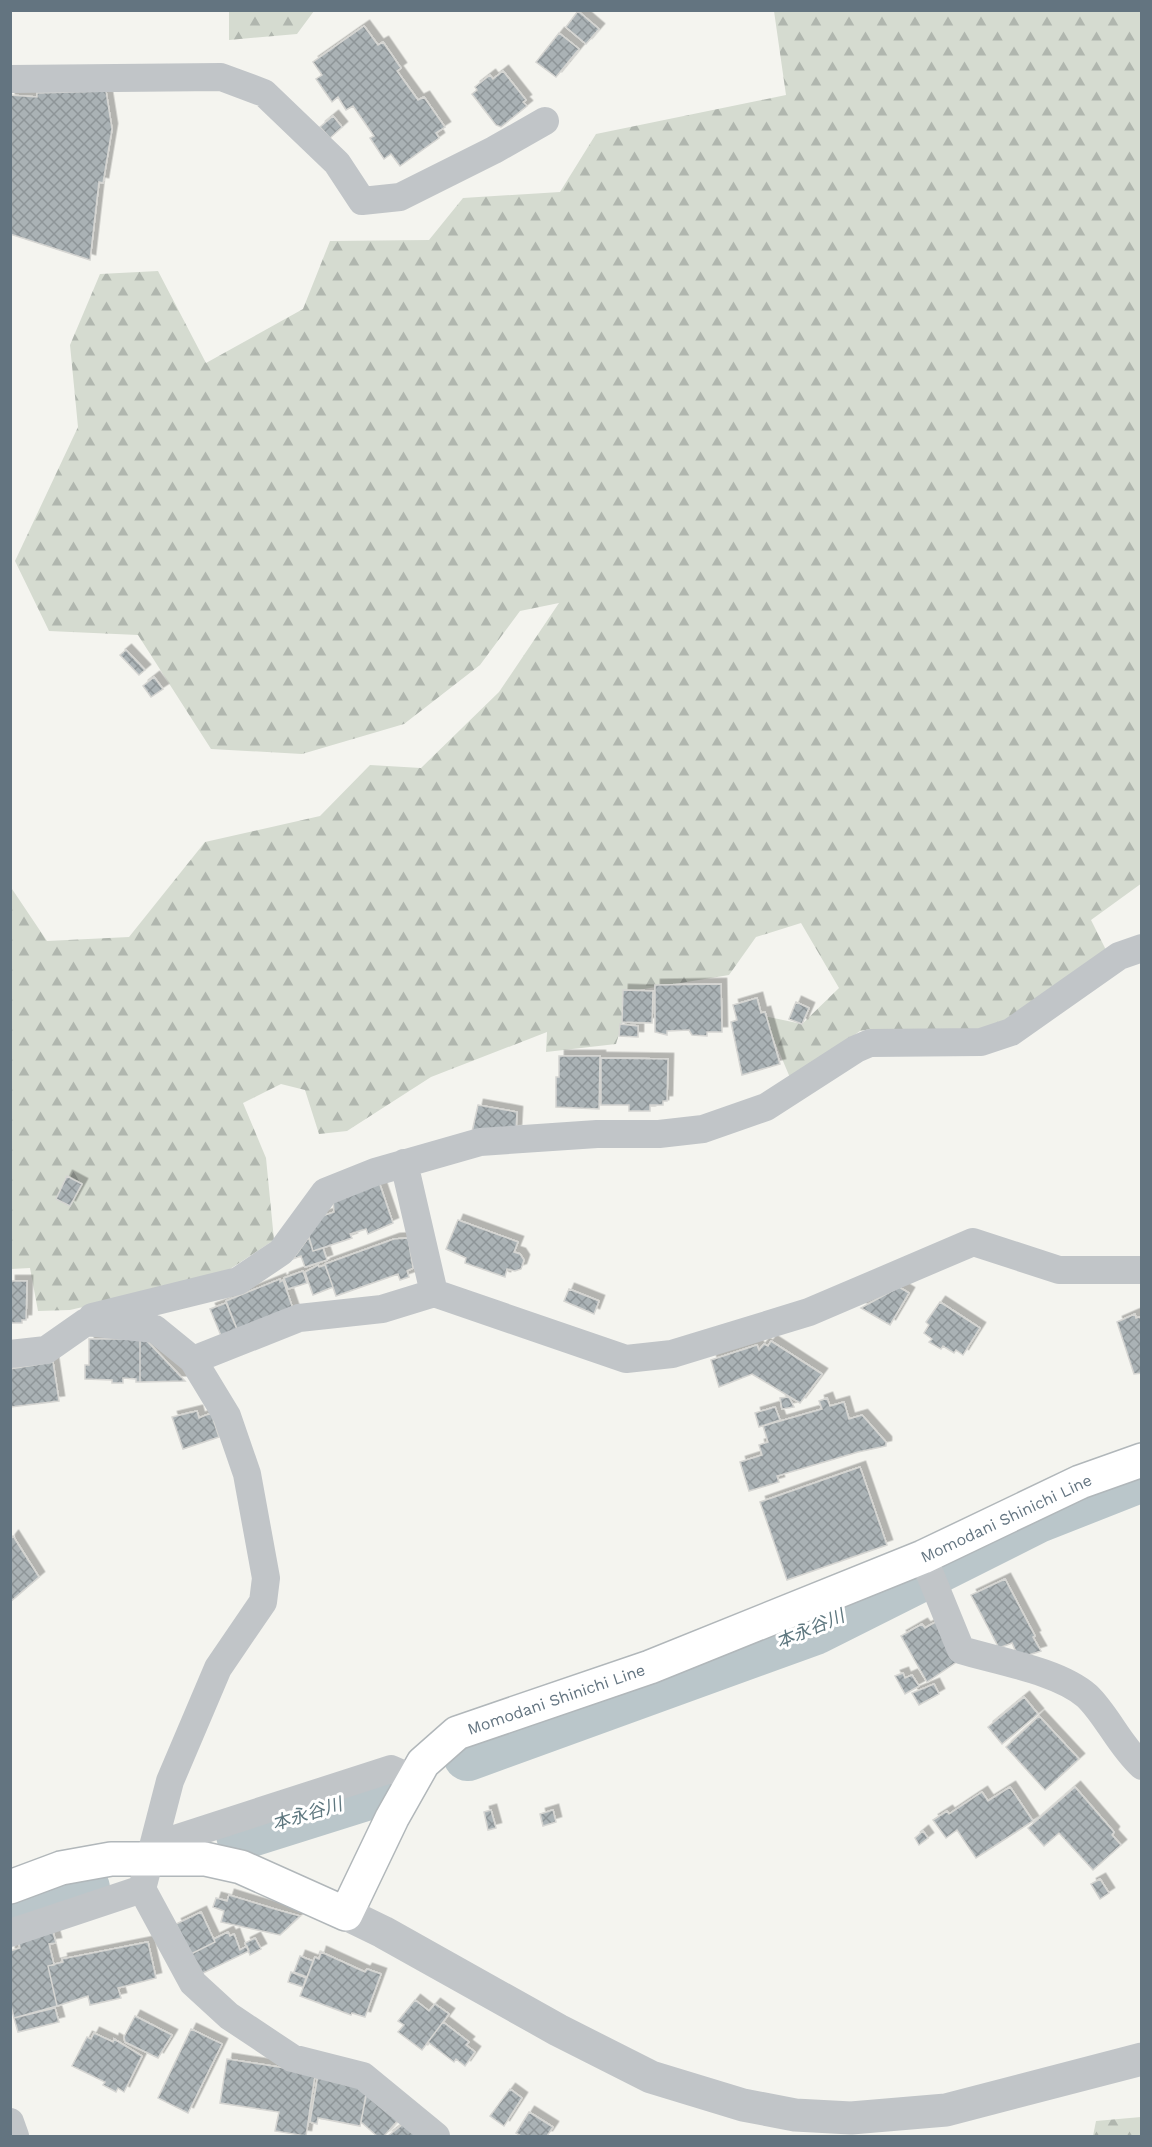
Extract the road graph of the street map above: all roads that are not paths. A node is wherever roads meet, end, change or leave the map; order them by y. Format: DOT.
graph roads {
  1 [pos="10,79"];
  2 [pos="544,121"];
  3 [pos="1142,948"];
  4 [pos="405,1163"];
  5 [pos="1142,1270"];
  6 [pos="434,1293"];
  7 [pos="86,1322"];
  8 [pos="10,1354"];
  9 [pos="193,1360"];
  10 [pos="1142,1460"];
  11 [pos="923,1557"];
  12 [pos="1142,1766"];
  13 [pos="414,1779"];
  14 [pos="152,1852"];
  15 [pos="10,1887"];
  16 [pos="142,1889"];
  17 [pos="346,1914"];
  18 [pos="10,1933"];
  19 [pos="1142,2060"];
  20 [pos="10,2122"];
  21 [pos="15,2136"];
  22 [pos="436,2136"];
  1 -- 2 [label="street"];
  3 -- 4 [label="street"];
  4 -- 6 [label="street"];
  4 -- 7 [label="street"];
  5 -- 6 [label="street"];
  6 -- 9 [label="street"];
  7 -- 8 [label="street"];
  7 -- 9 [label="street"];
  9 -- 14 [label="street"];
  10 -- 11 [label="main road, Momodani Shinichi Line"];
  11 -- 12 [label="street"];
  11 -- 13 [label="main road, Momodani Shinichi Line"];
  13 -- 14 [label="street"];
  13 -- 17 [label="main road, Momodani Shinichi Line"];
  14 -- 15 [label="main road"];
  14 -- 16 [label="street"];
  14 -- 17 [label="main road"];
  16 -- 18 [label="street"];
  16 -- 22 [label="street"];
  17 -- 19 [label="street"];
  20 -- 21 [label="street"];
}
